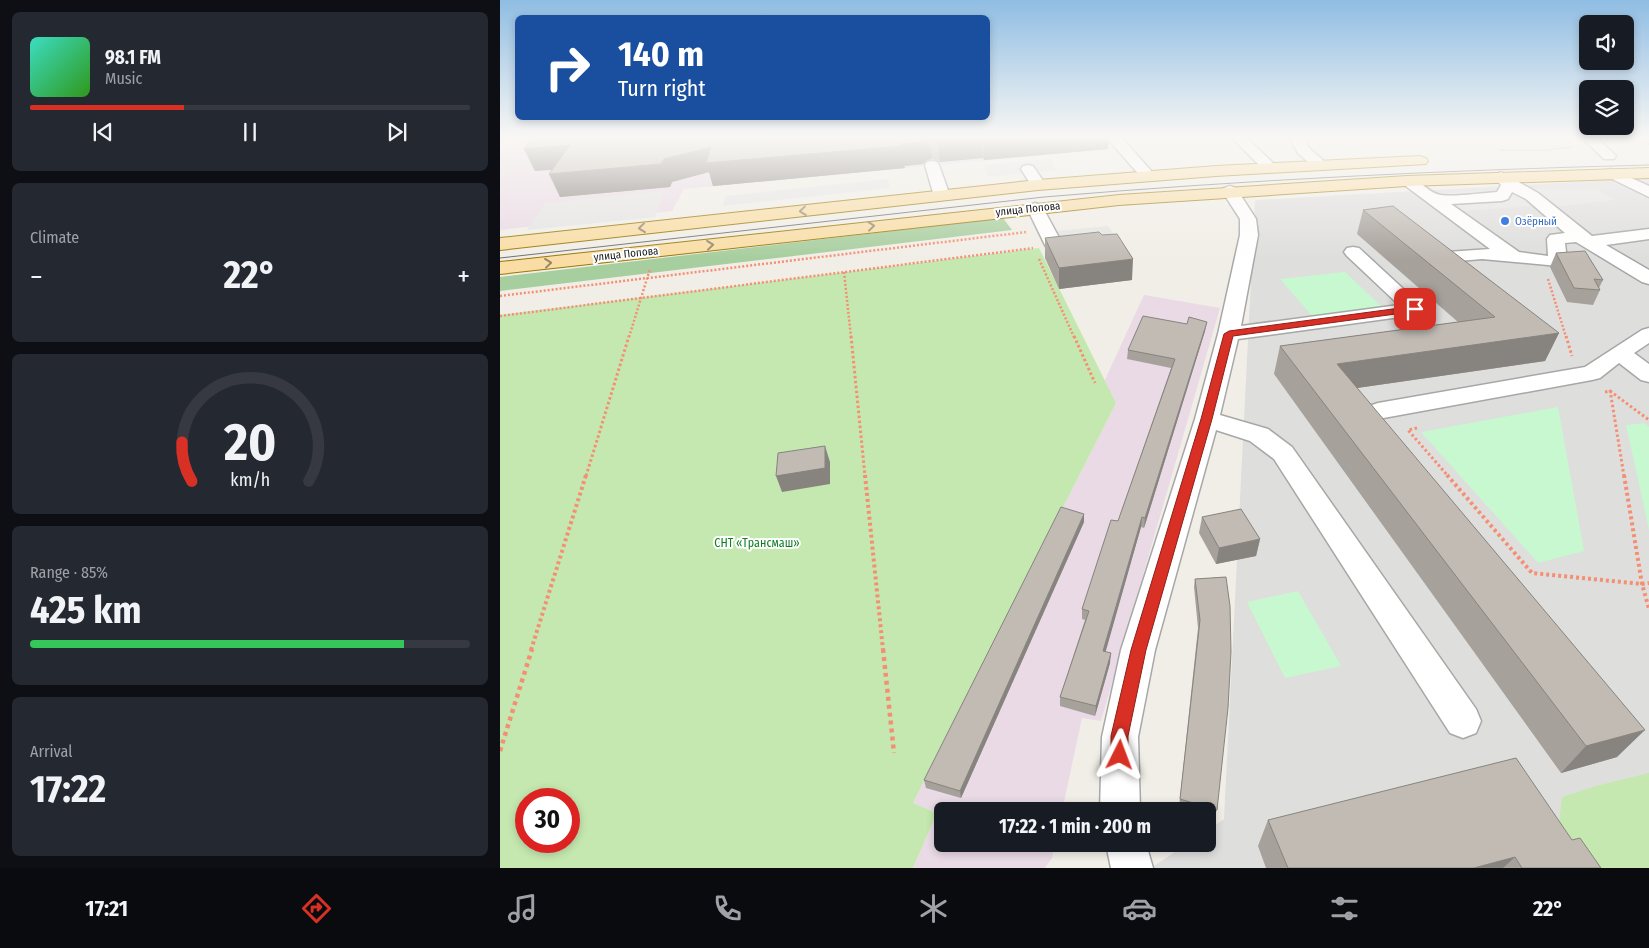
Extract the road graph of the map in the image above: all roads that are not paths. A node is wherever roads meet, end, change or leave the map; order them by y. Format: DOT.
graph roads {
  1 [pos="936,178"];
  2 [pos="1033,178"];
  3 [pos="1130,178"];
  4 [pos="1549,178"];
  5 [pos="1618,178"];
  6 [pos="1505,180"];
  7 [pos="1407,181"];
  8 [pos="1038,185"];
  9 [pos="1230,191"];
  10 [pos="1649,192"];
  11 [pos="942,196"];
  12 [pos="1436,200"];
  13 [pos="1035,208"];
  14 [pos="1649,234"];
  15 [pos="500,244"];
  16 [pos="1054,245"];
  17 [pos="1353,252"];
  18 [pos="1572,253"];
  19 [pos="1448,257"];
  20 [pos="1514,257"];
  21 [pos="500,268"];
  22 [pos="1649,278"];
  23 [pos="1229,334"];
  24 [pos="1649,334"];
  25 [pos="1619,353"];
  26 [pos="1649,375"];
  27 [pos="1378,411"];
  28 [pos="1207,419"];
  29 [pos="1463,721"];
  30 [pos="1120,802"];
  31 [pos="1128,852"];
  32 [pos="1132,868"];
  1 -- 11 [label="street"];
  2 -- 8 [label="street"];
  3 -- 8 [label="main road, улица Попова"];
  4 -- 6 [label="main road, улица Попова"];
  5 -- 10 [label="street"];
  6 -- 7 [label="main road, улица Попова"];
  6 -- 12 [label="street"];
  6 -- 18 [label="street"];
  7 -- 9 [label="main road, улица Попова"];
  7 -- 12 [label="street"];
  8 -- 11 [label="main road, улица Попова"];
  9 -- 13 [label="main road, улица Попова"];
  9 -- 23 [label="street"];
  11 -- 15 [label="main road, улица Попова, one-way"];
  12 -- 20 [label="street"];
  13 -- 16 [label="street"];
  21 -- 13 [label="main road, улица Попова, one-way"];
  14 -- 18 [label="street"];
  17 -- 23 [label="street"];
  18 -- 20 [label="street"];
  18 -- 22 [label="street"];
  19 -- 20 [label="street"];
  23 -- 28 [label="street"];
  24 -- 25 [label="street"];
  25 -- 26 [label="street"];
  25 -- 27 [label="street"];
  28 -- 29 [label="street"];
  28 -- 30 [label="street"];
  31 -- 32 [label="street"];
}
